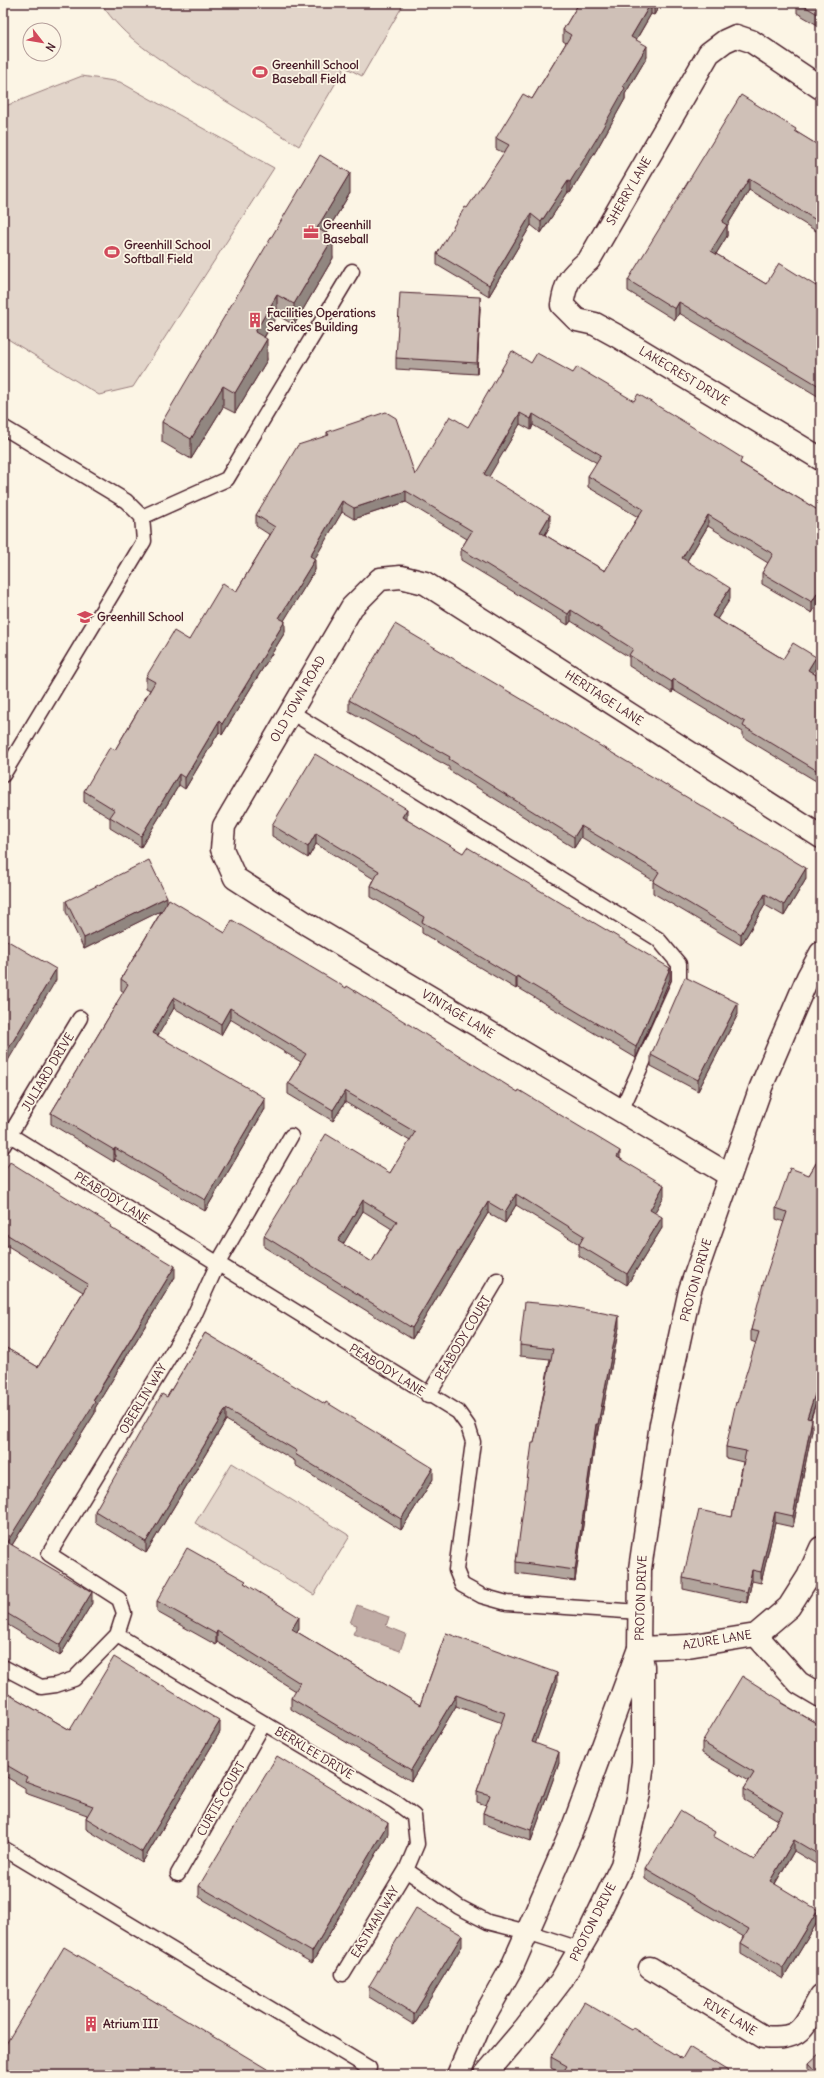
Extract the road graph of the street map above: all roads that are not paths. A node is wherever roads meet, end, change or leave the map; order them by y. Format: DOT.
graph roads {
  1 [pos="821,88"];
  2 [pos="352,271"];
  3 [pos="564,287"];
  4 [pos="3,427"];
  5 [pos="821,459"];
  6 [pos="142,517"];
  7 [pos="380,579"];
  8 [pos="291,712"];
  9 [pos="3,775"];
  10 [pos="224,826"];
  11 [pos="821,837"];
  12 [pos="821,953"];
  13 [pos="80,1018"];
  14 [pos="622,1111"];
  15 [pos="291,1136"];
  16 [pos="6,1141"];
  17 [pos="729,1175"];
  18 [pos="218,1263"];
  19 [pos="497,1280"];
  20 [pos="428,1396"];
  21 [pos="821,1548"];
  22 [pos="640,1612"];
  23 [pos="117,1634"];
  24 [pos="756,1635"];
  25 [pos="639,1648"];
  26 [pos="3,1667"];
  27 [pos="821,1696"];
  28 [pos="264,1723"];
  29 [pos="3,1848"];
  30 [pos="406,1870"];
  31 [pos="178,1874"];
  32 [pos="527,1932"];
  33 [pos="580,1949"];
  34 [pos="650,1968"];
  35 [pos="344,1974"];
  36 [pos="821,1996"];
  37 [pos="372,2073"];
  38 [pos="458,2075"];
  39 [pos="485,2075"];
  1 -- 3 [label="street, SHERRY LANE"];
  2 -- 6 [label="lane"];
  3 -- 5 [label="street, LAKECREST DRIVE"];
  4 -- 6 [label="lane"];
  6 -- 9 [label="lane"];
  7 -- 8 [label="street, OLD TOWN ROAD"];
  7 -- 11 [label="street, HERITAGE LANE"];
  8 -- 10 [label="street, OLD TOWN ROAD"];
  8 -- 14 [label="lane"];
  10 -- 14 [label="street, VINTAGE LANE"];
  12 -- 17 [label="street, PROTON DRIVE"];
  13 -- 16 [label="lane, JULIARD DRIVE"];
  14 -- 17 [label="street, VINTAGE LANE"];
  15 -- 18 [label="lane, OBERLIN WAY"];
  16 -- 18 [label="lane, PEABODY LANE"];
  17 -- 22 [label="street, PROTON DRIVE"];
  18 -- 20 [label="lane, PEABODY LANE"];
  18 -- 23 [label="lane, OBERLIN WAY"];
  19 -- 20 [label="lane, PEABODY COURT"];
  20 -- 22 [label="lane, PEABODY LANE"];
  21 -- 24 [label="street, AZURE LANE"];
  22 -- 25 [label="street, PROTON DRIVE"];
  23 -- 26 [label="lane"];
  23 -- 28 [label="lane, BERKLEE DRIVE"];
  24 -- 25 [label="street, AZURE LANE"];
  24 -- 27 [label="street"];
  25 -- 32 [label="street, PROTON DRIVE"];
  25 -- 33 [label="street, PROTON DRIVE"];
  28 -- 30 [label="lane, BERKLEE DRIVE"];
  28 -- 31 [label="lane, CURTIS COURT"];
  29 -- 37 [label="lane"];
  30 -- 32 [label="lane"];
  30 -- 35 [label="lane, EASTMAN WAY"];
  32 -- 33 [label="lane"];
  32 -- 38 [label="street, PROTON DRIVE"];
  33 -- 39 [label="street, PROTON DRIVE"];
  34 -- 36 [label="street, RIVE LANE"];
}
